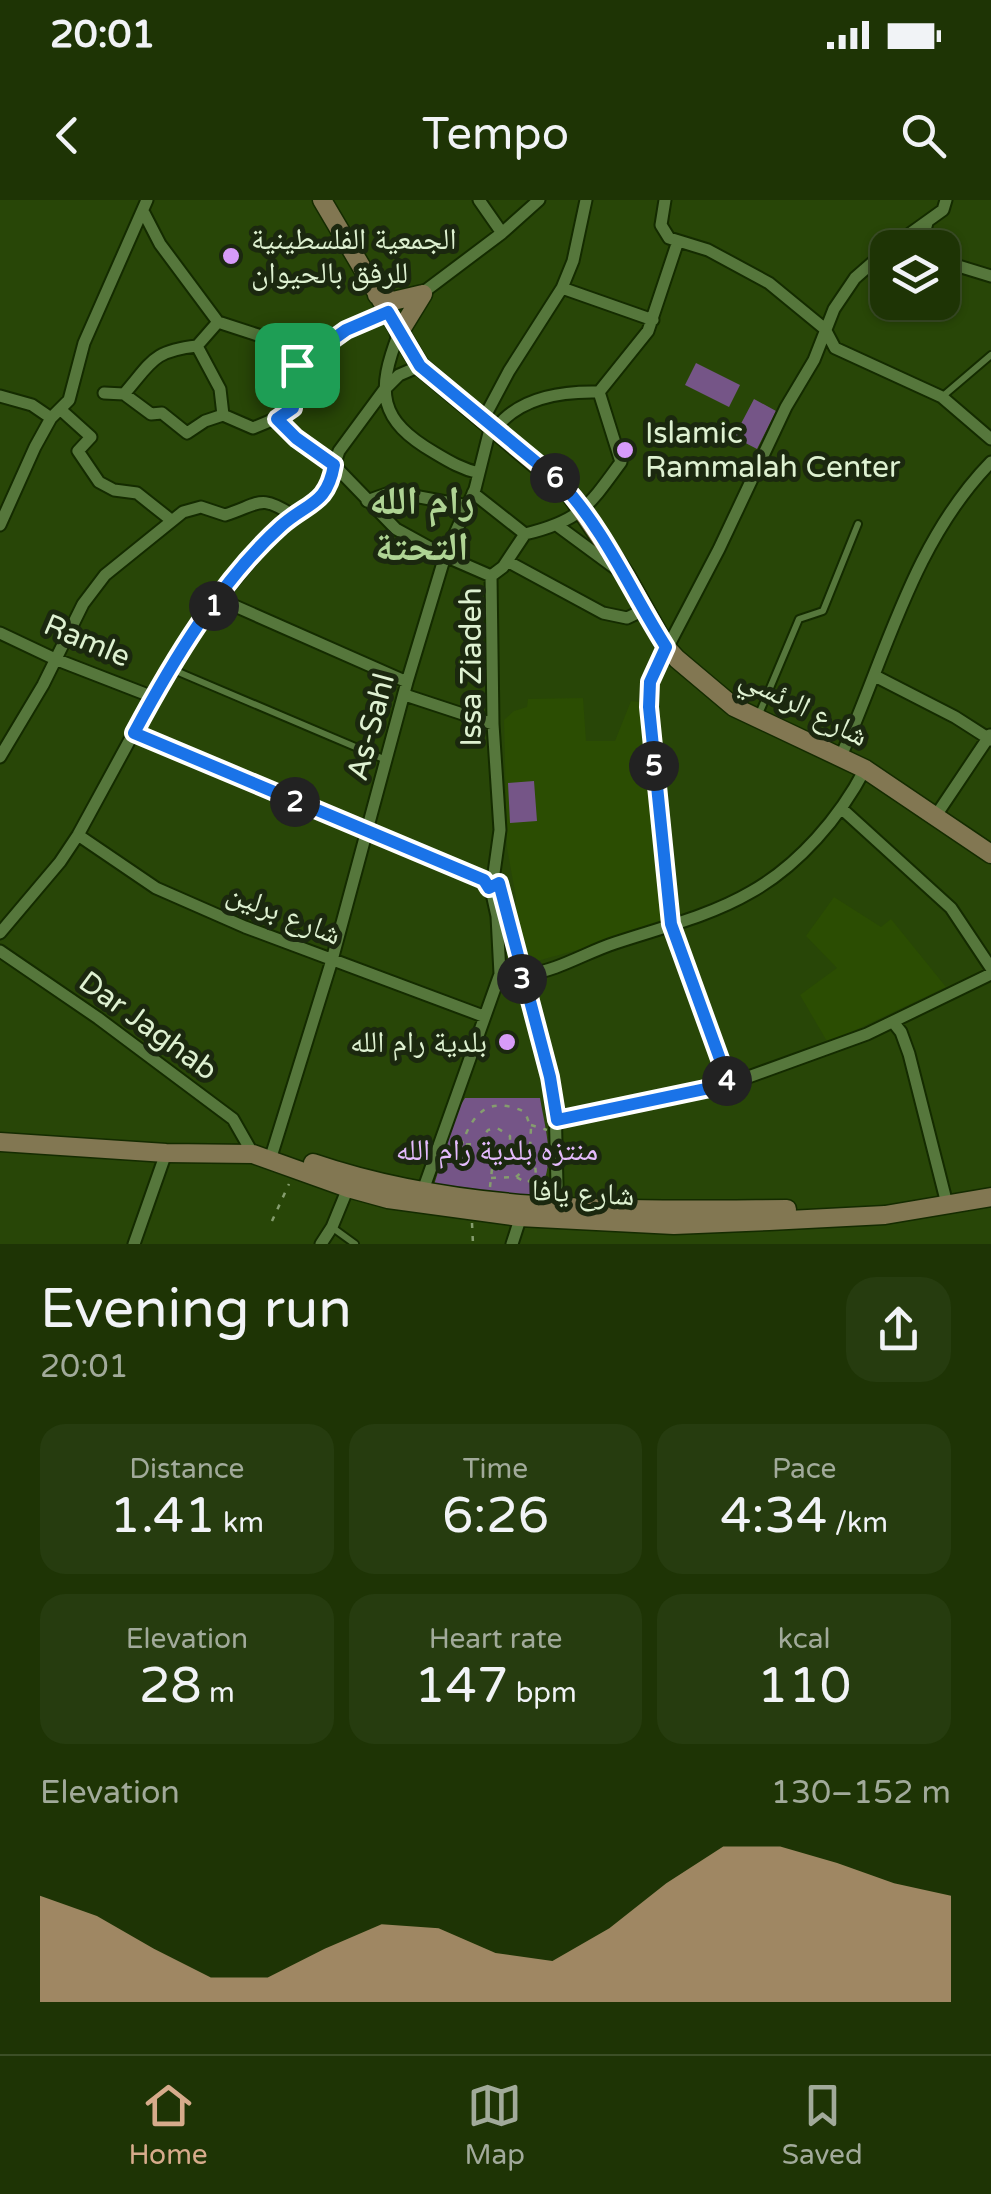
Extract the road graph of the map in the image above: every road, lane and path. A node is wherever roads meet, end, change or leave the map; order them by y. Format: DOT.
graph roads {
  1 [pos="322,200"];
  2 [pos="479,200"];
  3 [pos="539,200"];
  4 [pos="574,200"];
  5 [pos="586,200"];
  6 [pos="665,200"];
  7 [pos="944,205"];
  8 [pos="145,206"];
  9 [pos="581,219"];
  10 [pos="928,221"];
  11 [pos="915,230"];
  12 [pos="925,230"];
  13 [pos="502,233"];
  14 [pos="678,241"];
  15 [pos="160,244"];
  16 [pos="130,245"];
  17 [pos="870,265"];
  18 [pos="960,267"];
  19 [pos="991,276"];
  20 [pos="562,288"];
  21 [pos="423,294"];
  22 [pos="377,295"];
  23 [pos="388,312"];
  24 [pos="653,320"];
  25 [pos="218,322"];
  26 [pos="825,328"];
  27 [pos="399,333"];
  28 [pos="196,346"];
  29 [pos="835,348"];
  30 [pos="991,355"];
  31 [pos="814,360"];
  32 [pos="297,365"];
  33 [pos="420,366"];
  34 [pos="384,390"];
  35 [pos="599,392"];
  36 [pos="104,394"];
  37 [pos="124,394"];
  38 [pos="0,396"];
  39 [pos="942,396"];
  40 [pos="56,414"];
  41 [pos="223,414"];
  42 [pos="277,419"];
  43 [pos="490,424"];
  44 [pos="991,439"];
  45 [pos="991,462"];
  46 [pos="334,465"];
  47 [pos="479,473"];
  48 [pos="473,493"];
  49 [pos="367,500"];
  50 [pos="468,506"];
  51 [pos="584,510"];
  52 [pos="294,516"];
  53 [pos="171,520"];
  54 [pos="858,524"];
  55 [pos="0,526"];
  56 [pos="558,526"];
  57 [pos="525,534"];
  58 [pos="445,556"];
  59 [pos="507,561"];
  60 [pos="491,576"];
  61 [pos="626,576"];
  62 [pos="219,599"];
  63 [pos="644,610"];
  64 [pos="0,632"];
  65 [pos="666,647"];
  66 [pos="55,659"];
  67 [pos="169,668"];
  68 [pos="875,676"];
  69 [pos="406,688"];
  70 [pos="154,697"];
  71 [pos="756,720"];
  72 [pos="493,724"];
  73 [pos="134,733"];
  74 [pos="990,737"];
  75 [pos="841,756"];
  76 [pos="0,757"];
  77 [pos="387,761"];
  78 [pos="865,769"];
  79 [pos="841,808"];
  80 [pos="936,814"];
  81 [pos="368,833"];
  82 [pos="78,835"];
  83 [pos="991,854"];
  84 [pos="492,881"];
  85 [pos="671,924"];
  86 [pos="0,933"];
  87 [pos="0,951"];
  88 [pos="332,960"];
  89 [pos="991,971"];
  90 [pos="521,975"];
  91 [pos="498,978"];
  92 [pos="483,1016"];
  93 [pos="892,1022"];
  94 [pos="729,1084"];
  95 [pos="530,1124"];
  96 [pos="557,1125"];
  97 [pos="0,1132"];
  98 [pos="482,1138"];
  99 [pos="0,1142"];
  100 [pos="438,1144"];
  101 [pos="461,1146"];
  102 [pos="261,1152"];
  103 [pos="166,1153"];
  104 [pos="493,1158"];
  105 [pos="528,1168"];
  106 [pos="296,1169"];
  107 [pos="516,1177"];
  108 [pos="491,1178"];
  109 [pos="490,1185"];
  110 [pos="557,1186"];
  111 [pos="991,1186"];
  112 [pos="348,1188"];
  113 [pos="991,1197"];
  114 [pos="420,1199"];
  115 [pos="945,1199"];
  116 [pos="540,1206"];
  117 [pos="568,1206"];
  118 [pos="472,1212"];
  119 [pos="518,1217"];
  120 [pos="272,1220"];
  121 [pos="332,1227"];
  122 [pos="134,1244"];
  123 [pos="320,1244"];
  124 [pos="355,1244"];
  125 [pos="473,1244"];
  126 [pos="512,1244"];
  1 -- 22 [label="main road, شارع الرئسي"];
  2 -- 13 [label="street"];
  3 -- 13 [label="street"];
  4 -- 9 [label="street"];
  5 -- 9 [label="street, As-Sahl"];
  6 -- 14 [label="street"];
  7 -- 10 [label="street"];
  8 -- 15 [label="street"];
  8 -- 16 [label="street"];
  9 -- 20 [label="street, As-Sahl"];
  10 -- 11 [label="street"];
  10 -- 12 [label="street"];
  13 -- 21 [label="street"];
  14 -- 24 [label="street"];
  14 -- 26 [label="street"];
  15 -- 16 [label="street"];
  15 -- 25 [label="street"];
  16 -- 40 [label="street"];
  17 -- 26 [label="street"];
  18 -- 19 [label="street"];
  20 -- 24 [label="street"];
  20 -- 43 [label="street, As-Sahl"];
  21 -- 22 [label="main road"];
  21 -- 23 [label="street"];
  21 -- 27 [label="main road"];
  22 -- 23 [label="main road, شارع الرئسي"];
  23 -- 27 [label="main road, شارع الرئسي"];
  23 -- 32 [label="street"];
  24 -- 35 [label="street"];
  25 -- 28 [label="street"];
  25 -- 32 [label="street"];
  26 -- 29 [label="street"];
  26 -- 31 [label="street"];
  27 -- 33 [label="main road, شارع الرئسي"];
  27 -- 34 [label="street"];
  28 -- 37 [label="street"];
  28 -- 41 [label="street"];
  29 -- 31 [label="street"];
  29 -- 39 [label="street"];
  30 -- 39 [label="lane"];
  31 -- 65 [label="street"];
  32 -- 42 [label="street"];
  33 -- 34 [label="street"];
  33 -- 43 [label="main road, شارع الرئسي"];
  34 -- 46 [label="street"];
  34 -- 47 [label="street"];
  35 -- 43 [label="street"];
  35 -- 51 [label="street"];
  36 -- 37 [label="street"];
  37 -- 41 [label="street"];
  38 -- 40 [label="street"];
  39 -- 44 [label="street"];
  40 -- 53 [label="street"];
  40 -- 55 [label="street"];
  41 -- 42 [label="street"];
  42 -- 46 [label="street"];
  43 -- 47 [label="street, As-Sahl"];
  43 -- 51 [label="main road, شارع الرئسي"];
  45 -- 68 [label="street"];
  46 -- 49 [label="street"];
  46 -- 52 [label="street"];
  47 -- 48 [label="street, As-Sahl"];
  48 -- 50 [label="street, As-Sahl"];
  48 -- 57 [label="street"];
  49 -- 50 [label="street"];
  49 -- 58 [label="street"];
  50 -- 58 [label="street, As-Sahl"];
  51 -- 56 [label="street"];
  51 -- 61 [label="main road, شارع الرئسي"];
  52 -- 53 [label="street"];
  52 -- 62 [label="street"];
  53 -- 66 [label="street"];
  54 -- 71 [label="lane"];
  56 -- 57 [label="street"];
  56 -- 61 [label="street"];
  57 -- 59 [label="street, Issa Ziadeh"];
  58 -- 60 [label="street"];
  58 -- 69 [label="street, As-Sahl"];
  59 -- 60 [label="street, Issa Ziadeh"];
  59 -- 63 [label="street"];
  60 -- 72 [label="street, Issa Ziadeh"];
  61 -- 63 [label="main road, شارع الرئسي"];
  62 -- 67 [label="street"];
  62 -- 69 [label="street"];
  63 -- 65 [label="main road, شارع الرئسي"];
  64 -- 66 [label="street, Ramle"];
  65 -- 71 [label="main road, شارع الرئسي"];
  65 -- 85 [label="street"];
  66 -- 70 [label="street, Ramle"];
  66 -- 76 [label="street"];
  67 -- 70 [label="street"];
  67 -- 77 [label="lane"];
  68 -- 74 [label="street"];
  68 -- 75 [label="street"];
  69 -- 72 [label="street"];
  69 -- 77 [label="street, As-Sahl"];
  70 -- 73 [label="street"];
  71 -- 75 [label="main road, شارع الرئسي"];
  72 -- 84 [label="street, Issa Ziadeh"];
  73 -- 81 [label="street"];
  73 -- 82 [label="street"];
  74 -- 80 [label="street"];
  75 -- 78 [label="main road, شارع الرئسي"];
  77 -- 81 [label="street, As-Sahl"];
  78 -- 79 [label="street"];
  78 -- 80 [label="main road, شارع الرئسي"];
  79 -- 85 [label="street"];
  79 -- 89 [label="street"];
  80 -- 83 [label="main road, شارع الرئسي"];
  81 -- 84 [label="street"];
  81 -- 88 [label="street, As-Sahl"];
  82 -- 86 [label="street"];
  82 -- 88 [label="street, شارع برلين"];
  84 -- 90 [label="street, Issa Ziadeh"];
  84 -- 91 [label="street"];
  85 -- 90 [label="street"];
  85 -- 94 [label="street"];
  87 -- 102 [label="street, Dar Jaghab"];
  88 -- 92 [label="street, شارع برلين"];
  88 -- 102 [label="street, As-Sahl"];
  89 -- 93 [label="street"];
  90 -- 91 [label="street"];
  90 -- 96 [label="street, Issa Ziadeh"];
  91 -- 92 [label="street"];
  92 -- 100 [label="street"];
  93 -- 94 [label="street"];
  93 -- 115 [label="street"];
  94 -- 96 [label="street"];
  95 -- 96 [label="path"];
  95 -- 101 [label="path"];
  95 -- 105 [label="path"];
  96 -- 110 [label="street, Issa Ziadeh"];
  97 -- 102 [label="main road, شارع يافا"];
  98 -- 101 [label="path"];
  98 -- 104 [label="path"];
  98 -- 104 [label="path"];
  99 -- 103 [label="main road, شارع يافا"];
  100 -- 101 [label="path"];
  100 -- 114 [label="street"];
  102 -- 103 [label="main road, شارع يافا"];
  102 -- 106 [label="main road, شارع يافا"];
  102 -- 114 [label="main road, شارع يافا"];
  103 -- 122 [label="street"];
  104 -- 108 [label="path"];
  105 -- 107 [label="path"];
  105 -- 107 [label="path"];
  106 -- 112 [label="main road, شارع يافا"];
  106 -- 120 [label="path"];
  107 -- 108 [label="path"];
  108 -- 109 [label="path"];
  110 -- 116 [label="street"];
  110 -- 117 [label="street"];
  111 -- 115 [label="main road, شارع يافا"];
  112 -- 114 [label="main road, شارع يافا"];
  112 -- 121 [label="street"];
  113 -- 115 [label="main road, شارع يافا"];
  114 -- 116 [label="main road, شارع يافا"];
  114 -- 118 [label="main road, شارع يافا"];
  115 -- 117 [label="main road, شارع يافا"];
  115 -- 119 [label="main road, شارع يافا"];
  116 -- 117 [label="main road, شارع يافا"];
  116 -- 119 [label="street"];
  118 -- 119 [label="main road, شارع يافا"];
  118 -- 125 [label="path"];
  119 -- 126 [label="street"];
  121 -- 123 [label="street"];
  121 -- 124 [label="lane"];
}
